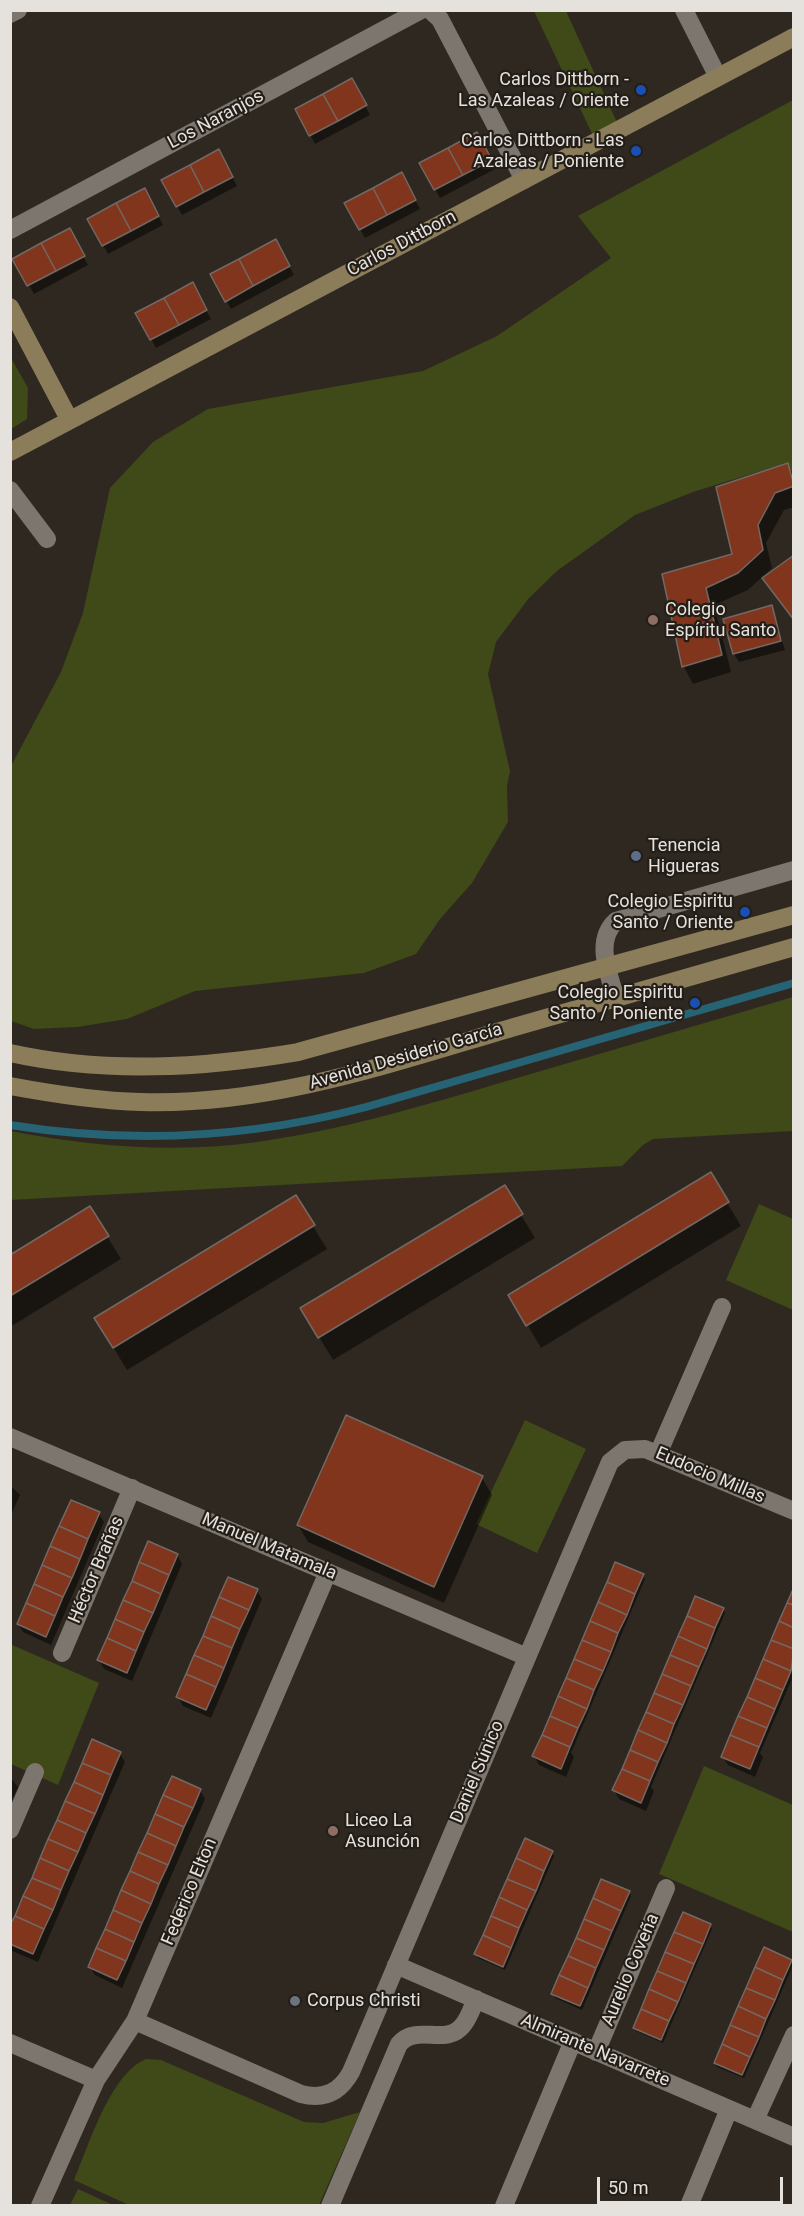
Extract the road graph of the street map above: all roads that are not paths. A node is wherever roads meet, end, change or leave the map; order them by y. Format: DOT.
graph roads {
  1 [pos="18,10"];
  2 [pos="421,10"];
  3 [pos="430,10"];
  4 [pos="684,10"];
  5 [pos="10,15"];
  6 [pos="794,38"];
  7 [pos="718,77"];
  8 [pos="525,180"];
  9 [pos="10,230"];
  10 [pos="10,307"];
  11 [pos="69,419"];
  12 [pos="10,452"];
  13 [pos="10,490"];
  14 [pos="47,539"];
  15 [pos="794,870"];
  16 [pos="794,915"];
  17 [pos="794,947"];
  18 [pos="607,968"];
  19 [pos="517,993"];
  20 [pos="616,999"];
  21 [pos="525,1024"];
  22 [pos="10,1053"];
  23 [pos="49,1060"];
  24 [pos="10,1086"];
  25 [pos="44,1093"];
  26 [pos="722,1308"];
  27 [pos="10,1437"];
  28 [pos="625,1450"];
  29 [pos="658,1454"];
  30 [pos="132,1488"];
  31 [pos="794,1511"];
  32 [pos="328,1572"];
  33 [pos="62,1653"];
  34 [pos="527,1657"];
  35 [pos="35,1772"];
  36 [pos="10,1830"];
  37 [pos="666,1888"];
  38 [pos="396,1965"];
  39 [pos="476,1999"];
  40 [pos="135,2021"];
  41 [pos="794,2035"];
  42 [pos="573,2042"];
  43 [pos="10,2043"];
  44 [pos="596,2052"];
  45 [pos="96,2080"];
  46 [pos="729,2109"];
  47 [pos="755,2120"];
  48 [pos="794,2137"];
  49 [pos="40,2205"];
  50 [pos="330,2205"];
  51 [pos="504,2205"];
  52 [pos="688,2205"];
  1 -- 5 [label="street"];
  2 -- 9 [label="street, Los Naranjos"];
  3 -- 8 [label="street"];
  4 -- 7 [label="street"];
  6 -- 7 [label="main road, Carlos Dittborn"];
  7 -- 8 [label="main road, Carlos Dittborn"];
  8 -- 11 [label="main road, Carlos Dittborn"];
  10 -- 11 [label="main road"];
  11 -- 12 [label="main road, Carlos Dittborn"];
  13 -- 14 [label="street"];
  15 -- 18 [label="street"];
  16 -- 18 [label="main road, Avenida Desiderio García"];
  17 -- 20 [label="main road, Avenida Desiderio García"];
  18 -- 19 [label="main road, Avenida Desiderio García"];
  18 -- 20 [label="street"];
  19 -- 21 [label="main road"];
  19 -- 23 [label="main road, Avenida Desiderio García"];
  20 -- 21 [label="main road, Avenida Desiderio García"];
  21 -- 25 [label="main road, Avenida Desiderio García"];
  22 -- 23 [label="main road, Avenida Desiderio García"];
  23 -- 25 [label="main road"];
  24 -- 25 [label="main road, Avenida Desiderio García"];
  26 -- 29 [label="street"];
  27 -- 30 [label="street, Manuel Matamala"];
  28 -- 29 [label="street, Eudocio Millas"];
  28 -- 34 [label="street, Daniel Súnico"];
  29 -- 31 [label="street, Eudocio Millas"];
  30 -- 32 [label="street, Manuel Matamala"];
  30 -- 33 [label="street, Héctor Brañas"];
  32 -- 34 [label="street, Manuel Matamala"];
  32 -- 40 [label="street, Federico Elton"];
  34 -- 38 [label="street, Daniel Súnico"];
  35 -- 36 [label="street"];
  37 -- 44 [label="street, Aurelio Coveña"];
  38 -- 39 [label="street, Almirante Navarrete"];
  38 -- 40 [label="street, Daniel Súnico"];
  39 -- 42 [label="street, Almirante Navarrete"];
  39 -- 50 [label="street"];
  40 -- 45 [label="street, Federico Elton"];
  41 -- 47 [label="street"];
  42 -- 44 [label="street, Almirante Navarrete"];
  42 -- 51 [label="street"];
  43 -- 45 [label="street"];
  44 -- 46 [label="street, Almirante Navarrete"];
  45 -- 49 [label="street, Federico Elton"];
  46 -- 47 [label="street, Almirante Navarrete"];
  46 -- 52 [label="street"];
  47 -- 48 [label="street, Almirante Navarrete"];
}
